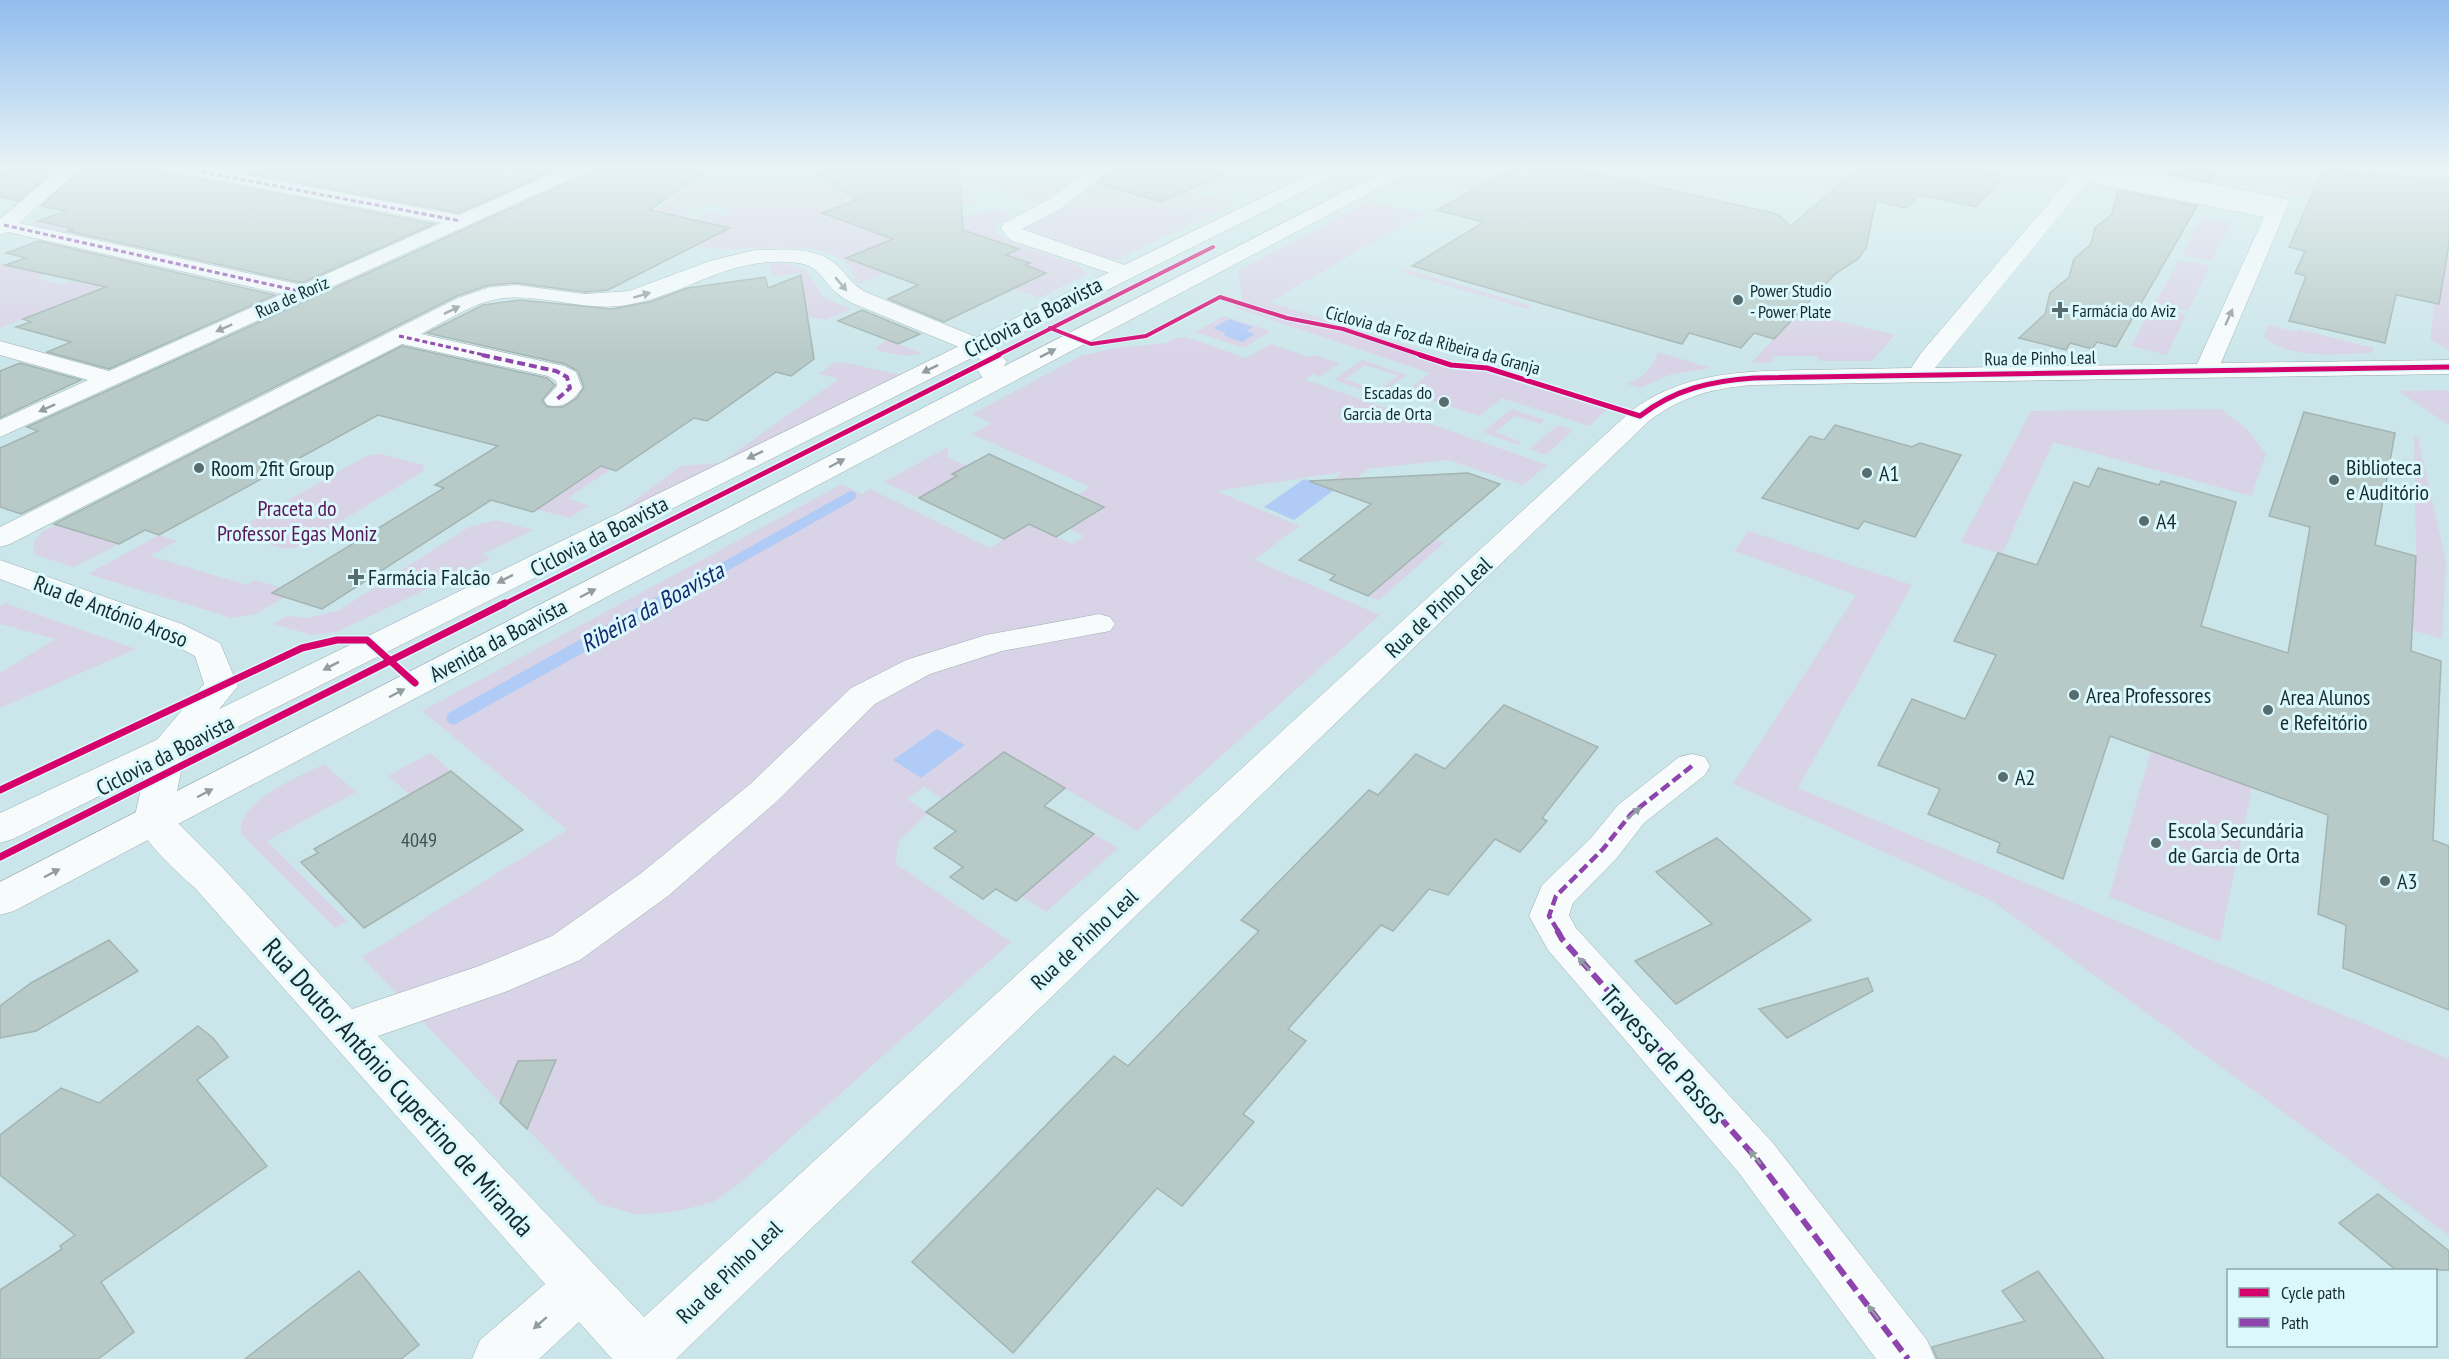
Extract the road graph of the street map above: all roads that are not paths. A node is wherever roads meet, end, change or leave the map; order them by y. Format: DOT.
graph roads {
  1 [pos="13,229"];
  2 [pos="442,229"];
  3 [pos="1011,229"];
  4 [pos="1212,229"];
  5 [pos="1285,229"];
  6 [pos="2037,229"];
  7 [pos="2268,229"];
  8 [pos="1126,272"];
  9 [pos="303,292"];
  10 [pos="399,336"];
  11 [pos="977,346"];
  12 [pos="0,348"];
  13 [pos="2449,367"];
  14 [pos="2206,370"];
  15 [pos="1919,375"];
  16 [pos="111,379"];
  17 [pos="996,380"];
  18 [pos="555,400"];
  19 [pos="0,429"];
  20 [pos="0,538"];
  21 [pos="0,569"];
  22 [pos="1099,624"];
  23 [pos="168,748"];
  24 [pos="1692,766"];
  25 [pos="153,820"];
  26 [pos="0,829"];
  27 [pos="0,900"];
  28 [pos="345,1030"];
  29 [pos="581,1287"];
  30 [pos="644,1357"];
  31 [pos="499,1359"];
  32 [pos="1908,1359"];
  1 -- 9 [label="street"];
  2 -- 9 [label="street, Rua de Roriz"];
  3 -- 8 [label="street"];
  4 -- 8 [label="street"];
  17 -- 5 [label="street, Avenida da Boavista, one-way"];
  6 -- 15 [label="street"];
  14 -- 7 [label="street, one-way"];
  8 -- 11 [label="street"];
  9 -- 16 [label="street, Rua de Roriz, one-way"];
  10 -- 11 [label="street, one-way"];
  10 -- 18 [label="street"];
  10 -- 20 [label="street"];
  11 -- 17 [label="street"];
  11 -- 23 [label="street, one-way"];
  12 -- 16 [label="street"];
  13 -- 14 [label="street, Rua de Pinho Leal"];
  14 -- 15 [label="street, Rua de Pinho Leal"];
  15 -- 30 [label="street, Rua de Pinho Leal"];
  16 -- 19 [label="street, Rua de Roriz, one-way"];
  25 -- 17 [label="street, Avenida da Boavista, one-way"];
  21 -- 23 [label="street, Rua de António Aroso"];
  22 -- 28 [label="street"];
  23 -- 25 [label="street, Rua de António Aroso"];
  23 -- 26 [label="street"];
  32 -- 24 [label="street, Travessa de Passos, one-way"];
  27 -- 25 [label="street, Avenida da Boavista, one-way"];
  25 -- 28 [label="street, Rua Doutor António Cupertino de Miranda"];
  28 -- 29 [label="street, Rua Doutor António Cupertino de Miranda"];
  29 -- 30 [label="street, Rua Doutor António Cupertino de Miranda"];
  29 -- 31 [label="street, one-way"];
}
